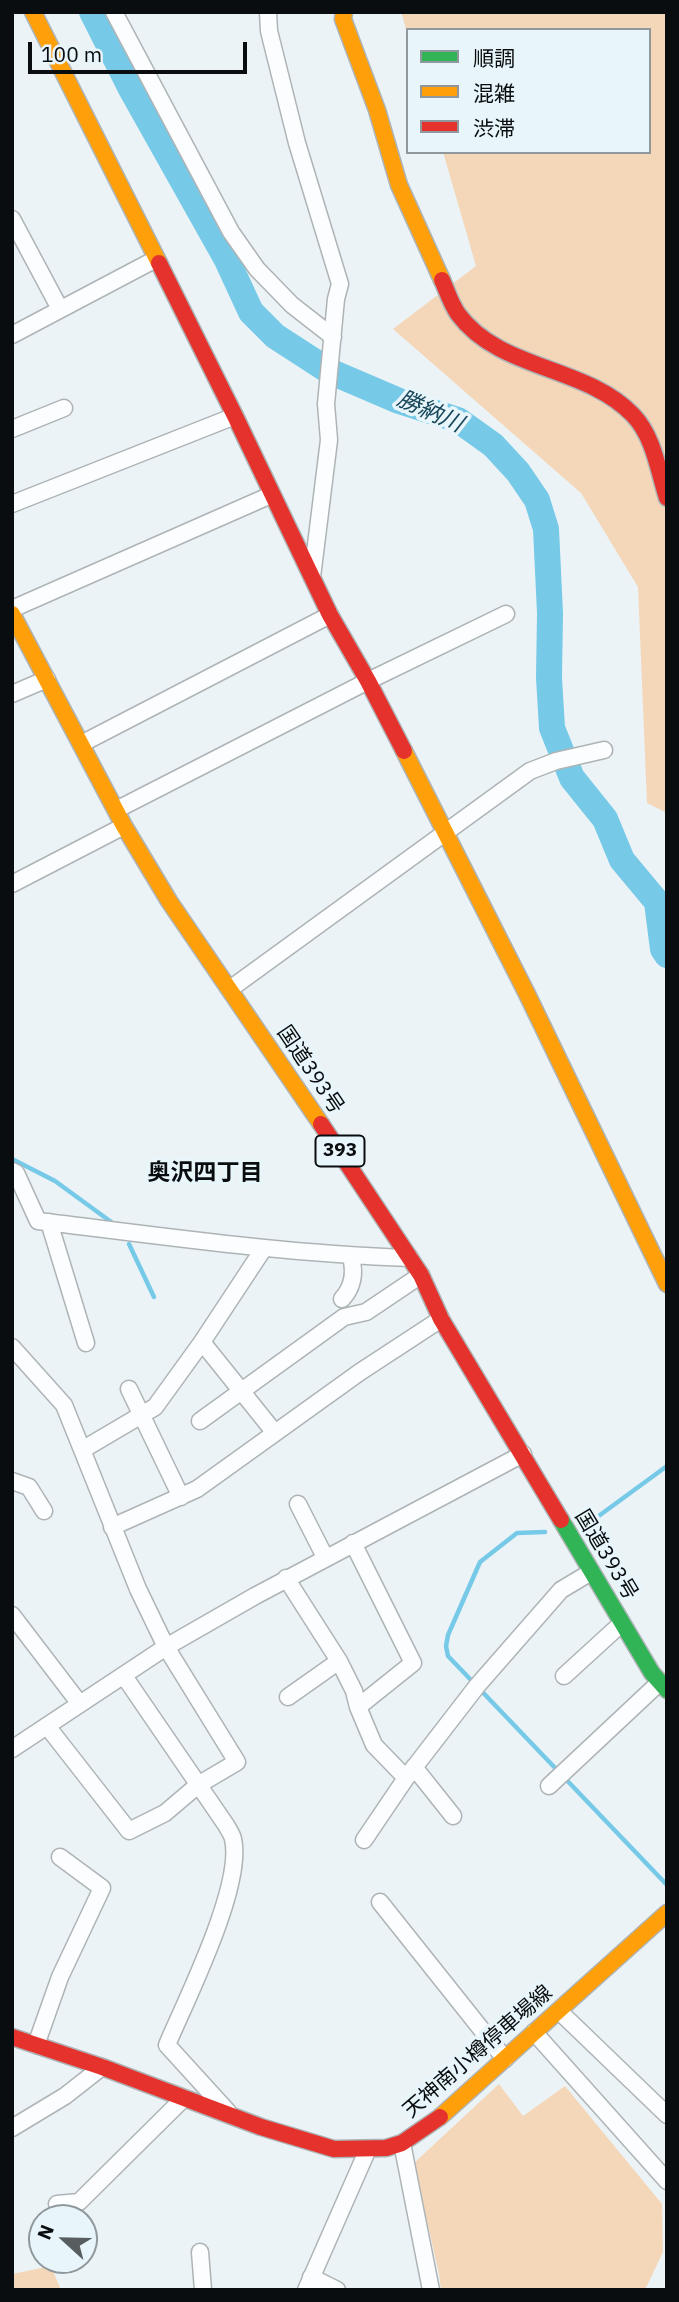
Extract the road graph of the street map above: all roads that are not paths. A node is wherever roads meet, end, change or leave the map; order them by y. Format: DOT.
graph roads {
  1 [pos="33,12"];
  2 [pos="268,12"];
  3 [pos="344,12"];
  4 [pos="119,14"];
  5 [pos="12,219"];
  6 [pos="17,240"];
  7 [pos="156,259"];
  8 [pos="60,309"];
  9 [pos="12,335"];
  10 [pos="333,337"];
  11 [pos="64,408"];
  12 [pos="235,416"];
  13 [pos="12,429"];
  14 [pos="271,495"];
  15 [pos="667,498"];
  16 [pos="12,504"];
  17 [pos="312,577"];
  18 [pos="506,614"];
  19 [pos="330,615"];
  20 [pos="14,619"];
  21 [pos="47,679"];
  22 [pos="368,681"];
  23 [pos="12,694"];
  24 [pos="81,744"];
  25 [pos="604,750"];
  26 [pos="116,810"];
  27 [pos="124,827"];
  28 [pos="444,832"];
  29 [pos="12,884"];
  30 [pos="230,989"];
  31 [pos="12,1171"];
  32 [pos="49,1223"];
  33 [pos="264,1248"];
  34 [pos="351,1256"];
  35 [pos="410,1258"];
  36 [pos="421,1275"];
  37 [pos="667,1284"];
  38 [pos="341,1299"];
  39 [pos="442,1319"];
  40 [pos="202,1342"];
  41 [pos="86,1343"];
  42 [pos="12,1347"];
  43 [pos="130,1389"];
  44 [pos="240,1391"];
  45 [pos="140,1415"];
  46 [pos="200,1421"];
  47 [pos="275,1433"];
  48 [pos="82,1450"];
  49 [pos="523,1454"];
  50 [pos="12,1481"];
  51 [pos="180,1497"];
  52 [pos="298,1504"];
  53 [pos="44,1511"];
  54 [pos="112,1527"];
  55 [pos="353,1543"];
  56 [pos="325,1557"];
  57 [pos="591,1572"];
  58 [pos="286,1578"];
  59 [pos="12,1615"];
  60 [pos="622,1623"];
  61 [pos="166,1647"];
  62 [pos="339,1661"];
  63 [pos="124,1676"];
  64 [pos="564,1676"];
  65 [pos="663,1686"];
  66 [pos="288,1697"];
  67 [pos="80,1704"];
  68 [pos="358,1707"];
  69 [pos="47,1726"];
  70 [pos="12,1749"];
  71 [pos="410,1773"];
  72 [pos="198,1785"];
  73 [pos="549,1786"];
  74 [pos="453,1816"];
  75 [pos="364,1840"];
  76 [pos="60,1857"];
  77 [pos="380,1902"];
  78 [pos="667,1913"];
  79 [pos="559,2011"];
  80 [pos="534,2032"];
  81 [pos="12,2037"];
  82 [pos="36,2045"];
  83 [pos="505,2059"];
  84 [pos="102,2067"];
  85 [pos="184,2098"];
  86 [pos="667,2115"];
  87 [pos="231,2116"];
  88 [pos="12,2128"];
  89 [pos="402,2144"];
  90 [pos="368,2149"];
  91 [pos="667,2181"];
  92 [pos="57,2204"];
  93 [pos="200,2252"];
  94 [pos="309,2284"];
  95 [pos="203,2290"];
  96 [pos="337,2290"];
  97 [pos="431,2290"];
  1 -- 7 [label="main road"];
  2 -- 10 [label="street"];
  3 -- 15 [label="main road"];
  4 -- 10 [label="street"];
  5 -- 6 [label="street"];
  6 -- 8 [label="street"];
  7 -- 8 [label="street"];
  7 -- 12 [label="main road"];
  8 -- 9 [label="street"];
  10 -- 17 [label="street"];
  11 -- 13 [label="street"];
  12 -- 14 [label="main road"];
  12 -- 16 [label="street"];
  14 -- 17 [label="main road"];
  14 -- 20 [label="street"];
  17 -- 19 [label="main road"];
  18 -- 22 [label="street"];
  19 -- 22 [label="main road"];
  19 -- 24 [label="street"];
  20 -- 21 [label="main road, 国道393号 / 393"];
  21 -- 23 [label="street"];
  21 -- 24 [label="main road, 国道393号 / 393"];
  22 -- 26 [label="street"];
  22 -- 28 [label="main road"];
  24 -- 26 [label="main road, 国道393号 / 393"];
  25 -- 28 [label="street"];
  26 -- 27 [label="main road, 国道393号 / 393"];
  27 -- 29 [label="street"];
  27 -- 30 [label="main road, 国道393号 / 393"];
  28 -- 30 [label="street"];
  28 -- 37 [label="main road"];
  30 -- 35 [label="main road, 国道393号 / 393"];
  31 -- 32 [label="street"];
  32 -- 33 [label="street"];
  32 -- 41 [label="street"];
  33 -- 34 [label="street"];
  33 -- 40 [label="street"];
  34 -- 35 [label="street"];
  34 -- 38 [label="street"];
  35 -- 36 [label="main road, 国道393号 / 393"];
  36 -- 39 [label="main road, 国道393号 / 393"];
  36 -- 44 [label="street"];
  39 -- 47 [label="street"];
  39 -- 49 [label="main road, 国道393号 / 393"];
  40 -- 44 [label="street"];
  40 -- 45 [label="street"];
  42 -- 48 [label="street"];
  43 -- 45 [label="street"];
  44 -- 46 [label="street"];
  44 -- 47 [label="street"];
  45 -- 48 [label="street"];
  45 -- 51 [label="street"];
  47 -- 51 [label="street"];
  48 -- 54 [label="street"];
  49 -- 55 [label="street"];
  49 -- 57 [label="main road, 国道393号 / 393"];
  50 -- 53 [label="street"];
  51 -- 54 [label="street"];
  52 -- 56 [label="street"];
  54 -- 61 [label="street"];
  55 -- 56 [label="street"];
  55 -- 68 [label="street"];
  56 -- 58 [label="street"];
  57 -- 60 [label="main road, 国道393号 / 393"];
  57 -- 71 [label="street"];
  58 -- 61 [label="street"];
  58 -- 62 [label="street"];
  59 -- 67 [label="street"];
  60 -- 64 [label="street"];
  60 -- 65 [label="main road, 国道393号 / 393"];
  61 -- 63 [label="street"];
  61 -- 72 [label="street"];
  62 -- 66 [label="street"];
  62 -- 68 [label="street"];
  63 -- 67 [label="street"];
  63 -- 72 [label="street"];
  65 -- 73 [label="street"];
  67 -- 69 [label="street"];
  68 -- 71 [label="street"];
  69 -- 70 [label="street"];
  69 -- 72 [label="street"];
  71 -- 74 [label="street"];
  71 -- 75 [label="street"];
  72 -- 87 [label="street"];
  76 -- 82 [label="street"];
  77 -- 83 [label="street"];
  78 -- 79 [label="main road, 天神南小樽停車場線"];
  79 -- 80 [label="main road, 天神南小樽停車場線"];
  79 -- 86 [label="street"];
  80 -- 83 [label="main road, 天神南小樽停車場線"];
  80 -- 91 [label="street"];
  81 -- 82 [label="main road, 天神南小樽停車場線"];
  82 -- 84 [label="main road, 天神南小樽停車場線"];
  83 -- 89 [label="main road, 天神南小樽停車場線"];
  84 -- 85 [label="main road, 天神南小樽停車場線"];
  84 -- 88 [label="street"];
  85 -- 87 [label="main road, 天神南小樽停車場線"];
  85 -- 92 [label="street"];
  87 -- 90 [label="main road, 天神南小樽停車場線"];
  89 -- 90 [label="main road, 天神南小樽停車場線"];
  89 -- 97 [label="street"];
  90 -- 94 [label="street"];
  93 -- 95 [label="street"];
  94 -- 96 [label="street"];
}
